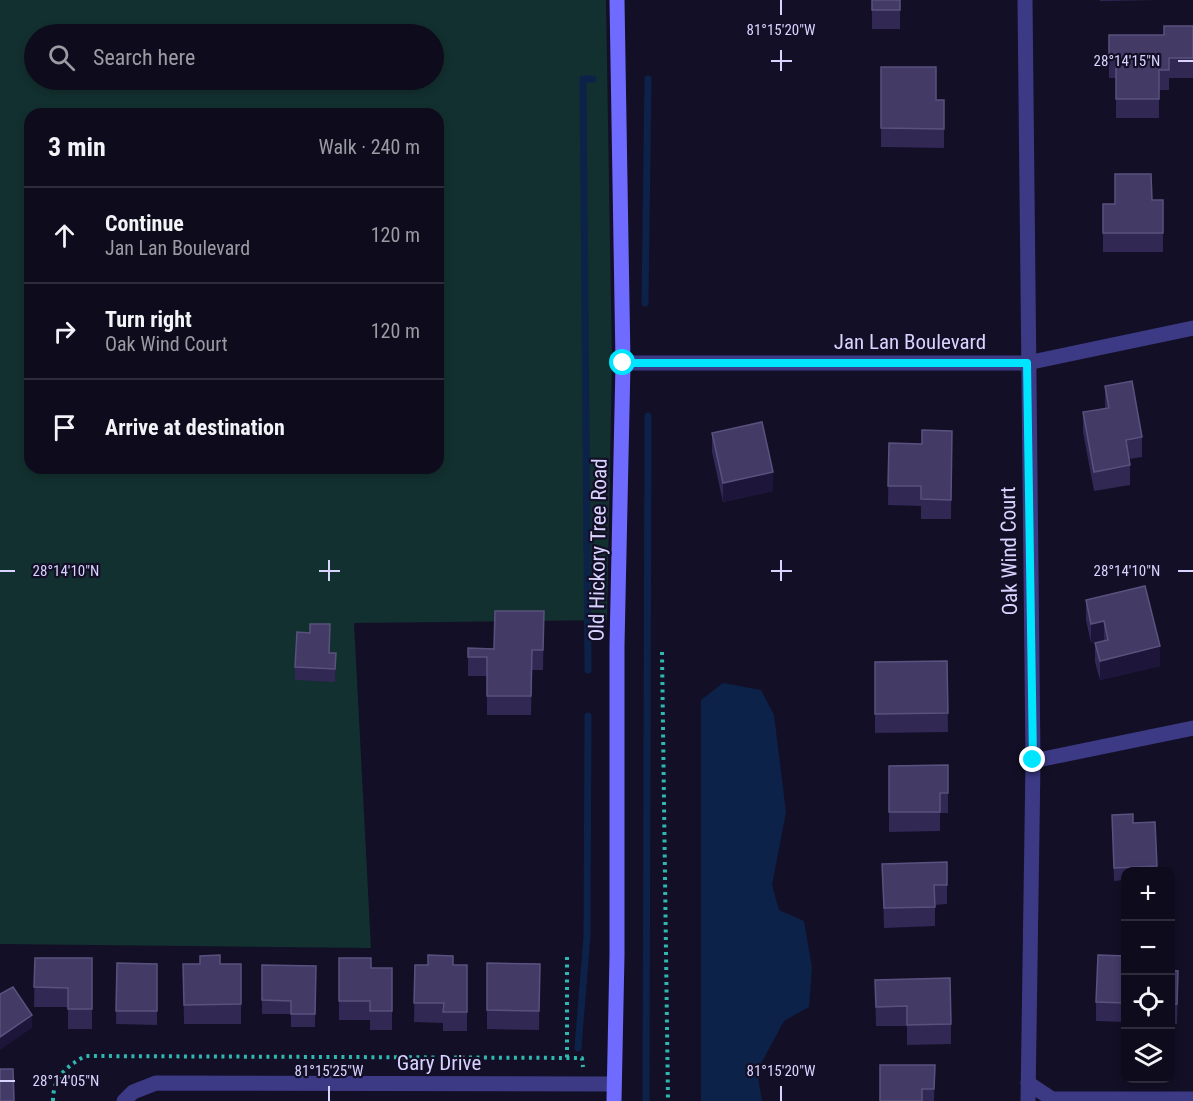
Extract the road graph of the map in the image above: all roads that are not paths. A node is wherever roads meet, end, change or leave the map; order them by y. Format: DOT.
graph roads {
  1 [pos="617,0"];
  2 [pos="1024,0"];
  3 [pos="1193,328"];
  4 [pos="623,363"];
  5 [pos="1027,363"];
  6 [pos="1193,728"];
  7 [pos="1033,760"];
  8 [pos="1028,1083"];
  9 [pos="614,1084"];
  10 [pos="1193,1099"];
  11 [pos="124,1101"];
  12 [pos="614,1101"];
  13 [pos="1028,1101"];
  1 -- 4 [label="street, Old Hickory Tree Road"];
  2 -- 5 [label="street, Oak Wind Court"];
  3 -- 5 [label="street, Jan Lan Boulevard"];
  4 -- 5 [label="street, Jan Lan Boulevard"];
  4 -- 9 [label="street, Old Hickory Tree Road"];
  5 -- 7 [label="street, Oak Wind Court"];
  6 -- 7 [label="street"];
  7 -- 8 [label="street, Oak Wind Court"];
  8 -- 10 [label="street"];
  8 -- 13 [label="street, Oak Wind Court"];
  9 -- 11 [label="street, Gary Drive"];
  9 -- 12 [label="street, Old Hickory Tree Road"];
}
